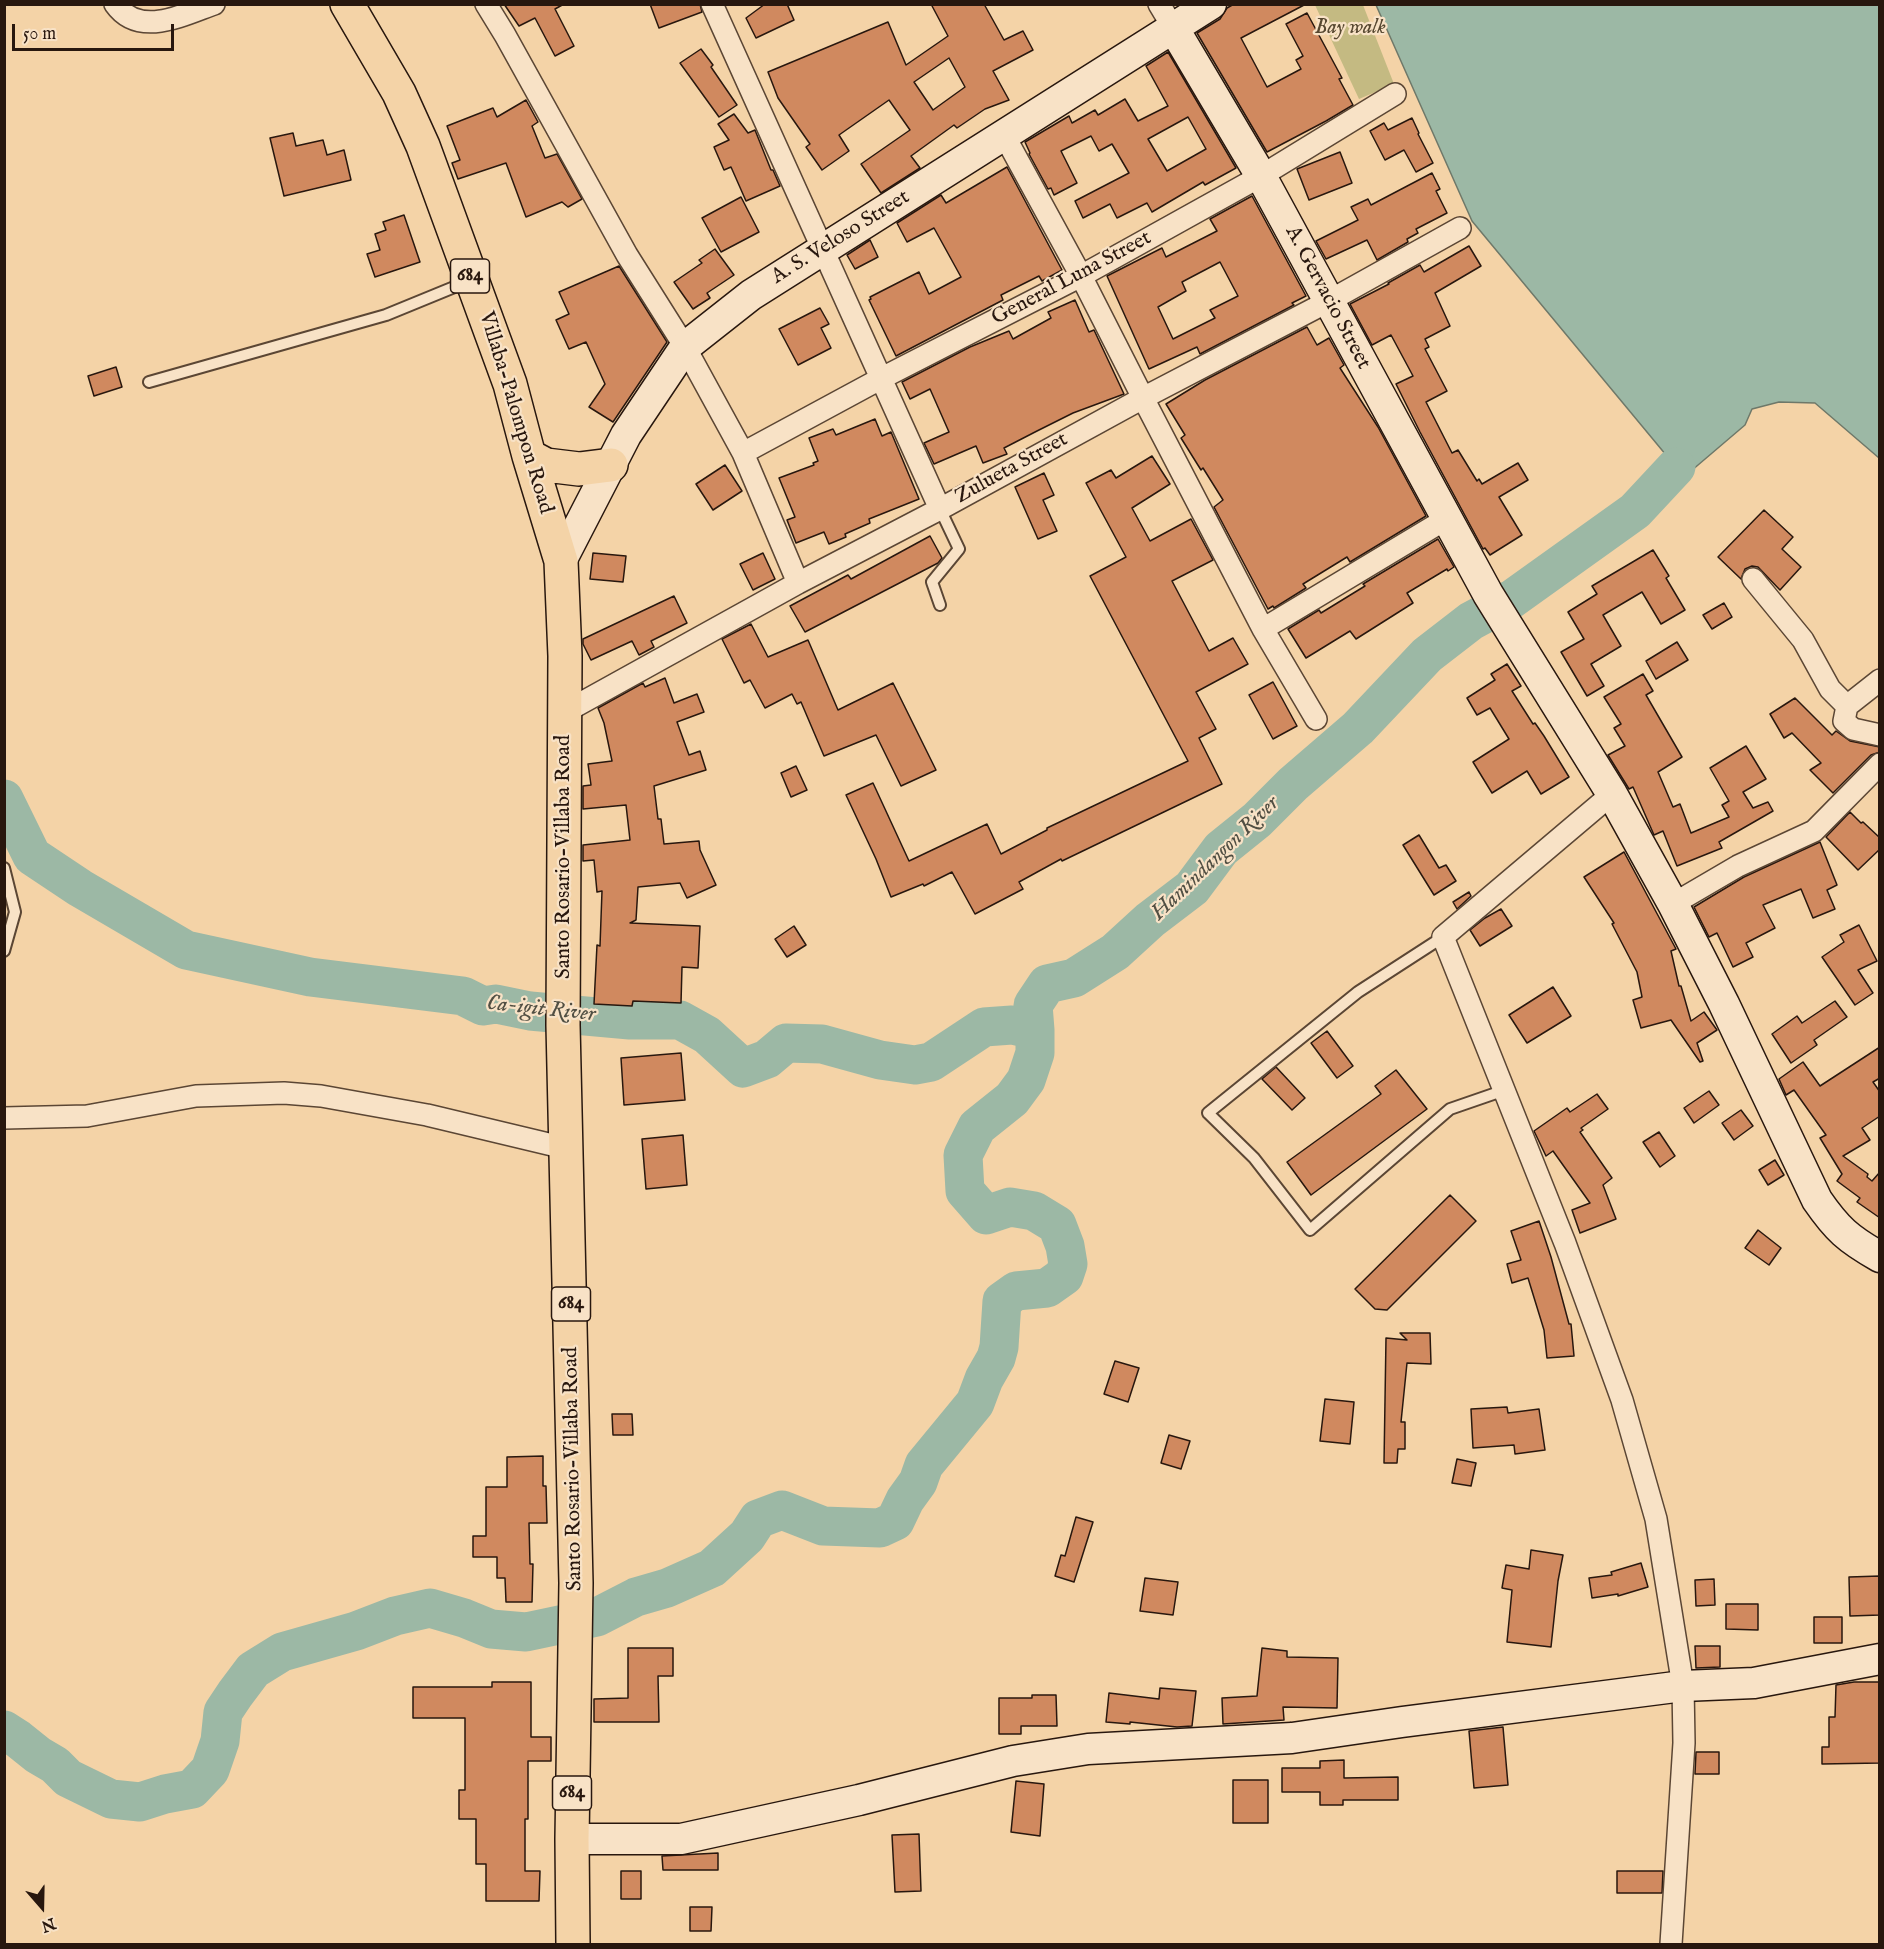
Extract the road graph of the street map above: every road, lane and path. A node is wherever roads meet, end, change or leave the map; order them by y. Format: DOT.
graph roads {
  1 [pos="115,4"];
  2 [pos="214,4"];
  3 [pos="347,4"];
  4 [pos="486,4"];
  5 [pos="712,4"];
  6 [pos="1211,4"];
  7 [pos="1167,17"];
  8 [pos="1395,94"];
  9 [pos="1004,135"];
  10 [pos="1261,176"];
  11 [pos="1460,228"];
  12 [pos="823,249"];
  13 [pos="1081,276"];
  14 [pos="472,280"];
  15 [pos="1329,301"];
  16 [pos="685,347"];
  17 [pos="880,378"];
  18 [pos="149,382"];
  19 [pos="1143,398"];
  20 [pos="743,453"];
  21 [pos="529,456"];
  22 [pos="611,465"];
  23 [pos="940,509"];
  24 [pos="1446,519"];
  25 [pos="561,561"];
  26 [pos="1753,579"];
  27 [pos="798,583"];
  28 [pos="940,605"];
  29 [pos="1263,628"];
  30 [pos="1880,680"];
  31 [pos="1847,706"];
  32 [pos="565,712"];
  33 [pos="1316,719"];
  34 [pos="1880,735"];
  35 [pos="1880,764"];
  36 [pos="1611,794"];
  37 [pos="4,868"];
  38 [pos="1673,904"];
  39 [pos="1443,938"];
  40 [pos="4,951"];
  41 [pos="1504,1090"];
  42 [pos="4,1118"];
  43 [pos="565,1148"];
  44 [pos="1880,1257"];
  45 [pos="1880,1659"];
  46 [pos="1683,1686"];
  47 [pos="572,1839"];
  48 [pos="573,1944"];
  49 [pos="1671,1944"];
  1 -- 2 [label="street"];
  3 -- 14 [label="main road, Villaba-Palompon Road / 684"];
  4 -- 16 [label="street"];
  5 -- 12 [label="street"];
  6 -- 7 [label="street, A. S. Veloso Street"];
  7 -- 9 [label="street, A. S. Veloso Street"];
  7 -- 10 [label="street, A. Gervacio Street"];
  8 -- 10 [label="street, General Luna Street"];
  9 -- 12 [label="street, A. S. Veloso Street"];
  9 -- 13 [label="street"];
  10 -- 13 [label="street, General Luna Street"];
  10 -- 15 [label="street, A. Gervacio Street"];
  11 -- 15 [label="street, Zulueta Street"];
  12 -- 16 [label="street, A. S. Veloso Street"];
  12 -- 17 [label="street"];
  13 -- 17 [label="street, General Luna Street"];
  13 -- 19 [label="street"];
  14 -- 18 [label="lane"];
  14 -- 21 [label="main road, Villaba-Palompon Road / 684"];
  15 -- 19 [label="street, Zulueta Street"];
  15 -- 24 [label="street, A. Gervacio Street"];
  16 -- 20 [label="street"];
  16 -- 22 [label="street, A. S. Veloso Street"];
  17 -- 20 [label="street, General Luna Street"];
  17 -- 23 [label="street"];
  19 -- 23 [label="street, Zulueta Street"];
  19 -- 29 [label="street"];
  20 -- 27 [label="street"];
  21 -- 22 [label="main road"];
  21 -- 25 [label="main road, Villaba-Palompon Road / 684"];
  22 -- 25 [label="street, A. S. Veloso Street"];
  23 -- 27 [label="street, Zulueta Street"];
  23 -- 28 [label="lane"];
  24 -- 29 [label="street"];
  24 -- 36 [label="street, A. Gervacio Street"];
  25 -- 32 [label="main road, Santo Rosario-Villaba Road / 684"];
  26 -- 31 [label="street"];
  27 -- 32 [label="street, Zulueta Street"];
  29 -- 33 [label="street"];
  30 -- 31 [label="street"];
  31 -- 34 [label="street"];
  32 -- 43 [label="main road, Santo Rosario-Villaba Road / 684"];
  35 -- 38 [label="street"];
  36 -- 38 [label="street, A. Gervacio Street"];
  36 -- 39 [label="street"];
  37 -- 40 [label="lane"];
  38 -- 44 [label="street, A. Gervacio Street"];
  39 -- 41 [label="street"];
  39 -- 41 [label="lane"];
  41 -- 46 [label="street"];
  42 -- 43 [label="street"];
  43 -- 47 [label="main road, Santo Rosario-Villaba Road / 684"];
  45 -- 46 [label="street"];
  46 -- 47 [label="street"];
  46 -- 49 [label="street"];
  47 -- 48 [label="main road, Santo Rosario-Villaba Road / 684"];
}
